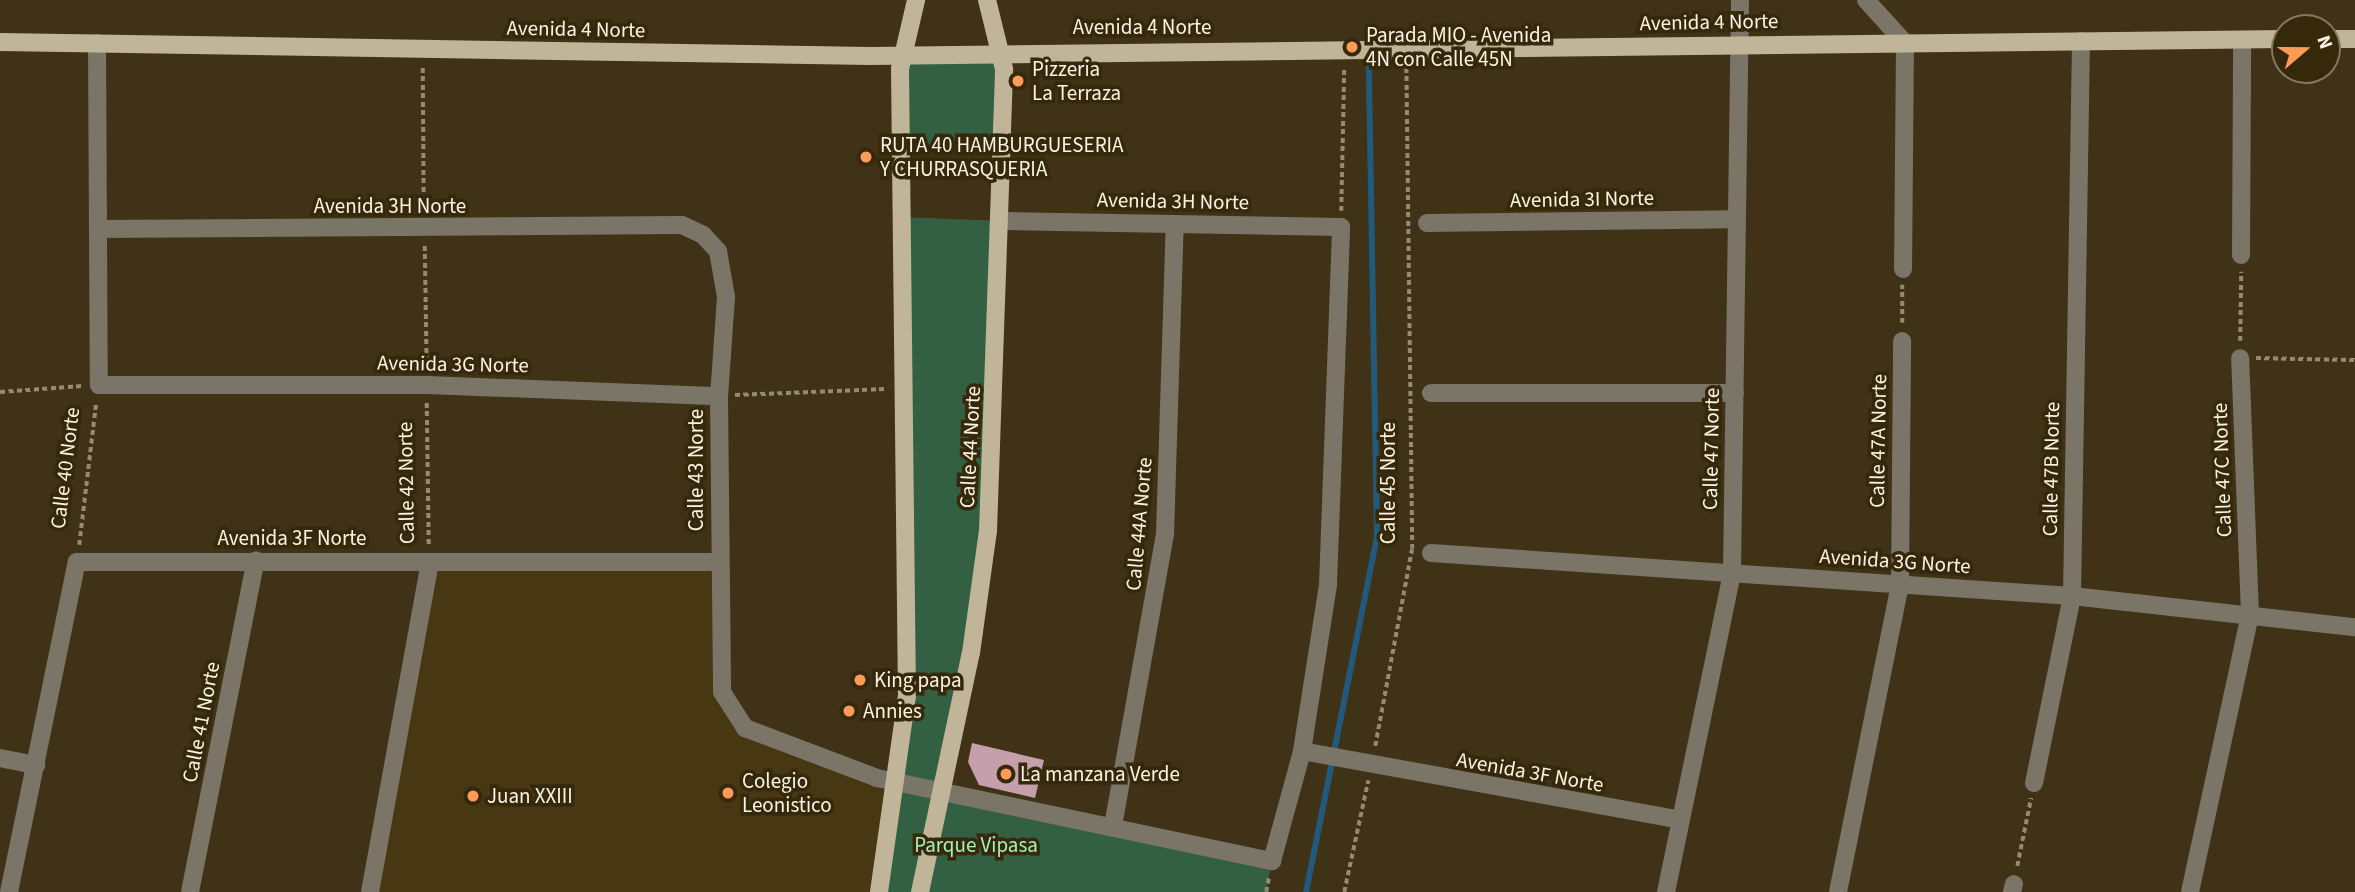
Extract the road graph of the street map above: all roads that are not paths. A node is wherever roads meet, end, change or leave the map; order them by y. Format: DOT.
graph roads {
  1 [pos="916,0"];
  2 [pos="987,0"];
  3 [pos="1740,0"];
  4 [pos="1866,0"];
  5 [pos="2271,39"];
  6 [pos="2242,40"];
  7 [pos="2081,41"];
  8 [pos="0,42"];
  9 [pos="97,43"];
  10 [pos="1905,43"];
  11 [pos="1740,44"];
  12 [pos="1004,51"];
  13 [pos="903,56"];
  14 [pos="1737,219"];
  15 [pos="1004,221"];
  16 [pos="1427,223"];
  17 [pos="1175,224"];
  18 [pos="682,225"];
  19 [pos="98,229"];
  20 [pos="2241,255"];
  21 [pos="1903,269"];
  22 [pos="1902,341"];
  23 [pos="2240,358"];
  24 [pos="99,385"];
  25 [pos="1431,393"];
  26 [pos="1735,393"];
  27 [pos="719,396"];
  28 [pos="1431,553"];
  29 [pos="256,560"];
  30 [pos="430,562"];
  31 [pos="718,562"];
  32 [pos="1732,572"];
  33 [pos="1900,584"];
  34 [pos="2072,596"];
  35 [pos="2250,615"];
  36 [pos="2355,627"];
  37 [pos="1302,751"];
  38 [pos="0,758"];
  39 [pos="36,765"];
  40 [pos="898,782"];
  41 [pos="2034,783"];
  42 [pos="939,791"];
  43 [pos="1681,820"];
  44 [pos="1113,826"];
  45 [pos="9,892"];
  46 [pos="190,892"];
  47 [pos="370,892"];
  48 [pos="879,892"];
  49 [pos="920,892"];
  50 [pos="1666,892"];
  51 [pos="1838,892"];
  52 [pos="2190,892"];
  1 -- 13 [label="main road"];
  2 -- 12 [label="main road, Calle 44 Norte"];
  3 -- 11 [label="street, Calle 47 Norte"];
  4 -- 10 [label="street"];
  5 -- 6 [label="main road, Avenida 4 Norte"];
  6 -- 7 [label="main road, Avenida 4 Norte"];
  6 -- 20 [label="street"];
  7 -- 10 [label="main road, Avenida 4 Norte"];
  7 -- 34 [label="street, Calle 47B Norte"];
  8 -- 9 [label="main road, Avenida 4 Norte"];
  9 -- 13 [label="main road, Avenida 4 Norte"];
  9 -- 19 [label="street, Calle 40 Norte"];
  10 -- 11 [label="main road, Avenida 4 Norte"];
  10 -- 21 [label="street"];
  11 -- 12 [label="main road, Avenida 4 Norte"];
  11 -- 14 [label="street, Calle 47 Norte"];
  12 -- 13 [label="main road, Avenida 4 Norte"];
  12 -- 15 [label="main road, Calle 44 Norte"];
  13 -- 40 [label="main road"];
  14 -- 16 [label="street, Avenida 3I Norte"];
  14 -- 26 [label="street, Calle 47 Norte"];
  15 -- 17 [label="street, Avenida 3H Norte"];
  15 -- 42 [label="main road, Calle 44 Norte"];
  17 -- 37 [label="street, Avenida 3H Norte"];
  17 -- 44 [label="street, Calle 44A Norte"];
  18 -- 19 [label="street, Avenida 3H Norte"];
  18 -- 27 [label="street, Calle 43 Norte"];
  19 -- 24 [label="street, Calle 40 Norte"];
  22 -- 33 [label="street, Calle 47A Norte"];
  23 -- 35 [label="street, Calle 47C Norte"];
  24 -- 27 [label="street, Avenida 3G Norte"];
  25 -- 26 [label="street"];
  26 -- 32 [label="street, Calle 47 Norte"];
  27 -- 31 [label="street, Calle 43 Norte"];
  28 -- 32 [label="street, Avenida 3G Norte"];
  29 -- 30 [label="street, Avenida 3F Norte"];
  29 -- 39 [label="street, Avenida 3F Norte"];
  29 -- 46 [label="street, Calle 41 Norte"];
  30 -- 31 [label="street, Avenida 3F Norte"];
  30 -- 47 [label="street, Calle 42 Norte"];
  31 -- 40 [label="street, Calle 43 Norte"];
  32 -- 33 [label="street, Avenida 3G Norte"];
  32 -- 43 [label="street, Calle 47 Norte"];
  33 -- 34 [label="street, Avenida 3G Norte"];
  33 -- 51 [label="street, Calle 47A Norte"];
  34 -- 35 [label="street, Avenida 3G Norte"];
  34 -- 41 [label="street, Calle 47B Norte"];
  35 -- 36 [label="street, Avenida 3G Norte"];
  35 -- 52 [label="street, Calle 47C Norte"];
  37 -- 43 [label="street, Avenida 3F Norte"];
  37 -- 44 [label="street"];
  38 -- 39 [label="street"];
  39 -- 45 [label="street"];
  40 -- 42 [label="street"];
  40 -- 48 [label="main road"];
  42 -- 44 [label="street"];
  42 -- 49 [label="main road, Calle 44 Norte"];
  43 -- 50 [label="street, Calle 47 Norte"];
}
